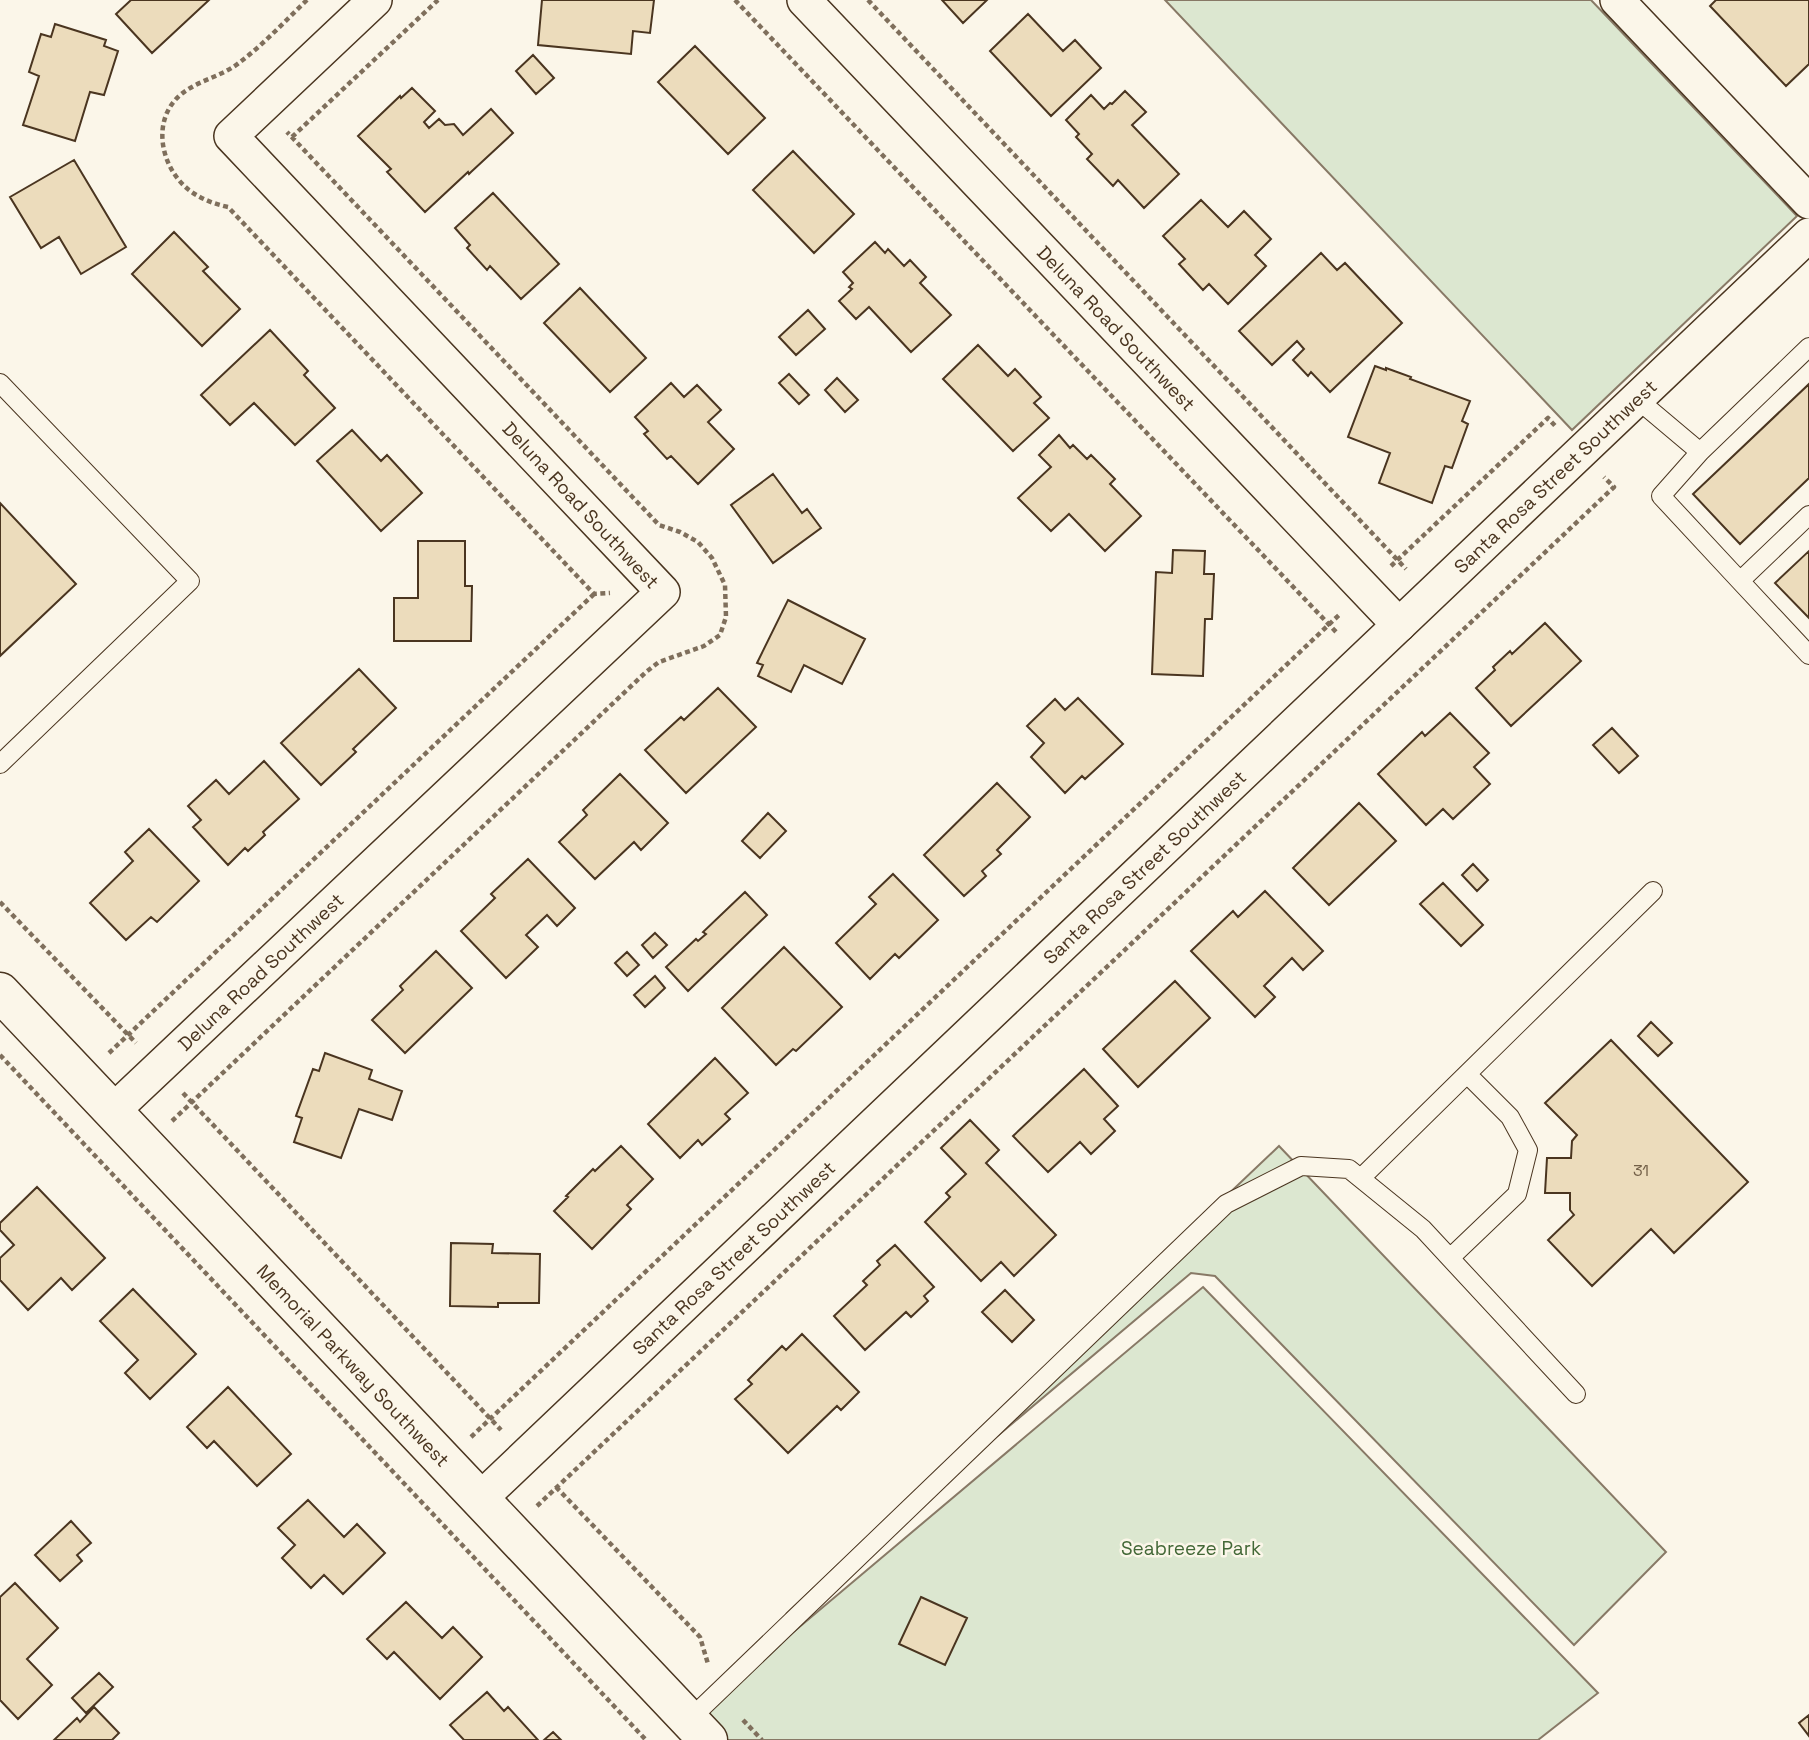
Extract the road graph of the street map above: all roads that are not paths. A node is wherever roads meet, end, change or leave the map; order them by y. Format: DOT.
graph roads {
  1 [pos="375,0"];
  2 [pos="804,0"];
  3 [pos="1617,0"];
  4 [pos="1809,202"];
  5 [pos="1809,235"];
  6 [pos="1809,347"];
  7 [pos="0,383"];
  8 [pos="1637,399"];
  9 [pos="1700,452"];
  10 [pos="1809,515"];
  11 [pos="1741,581"];
  12 [pos="1399,625"];
  13 [pos="1809,655"];
  14 [pos="0,764"];
  15 [pos="1653,891"];
  16 [pos="0,992"];
  17 [pos="1467,1074"];
  18 [pos="113,1111"];
  19 [pos="1361,1178"];
  20 [pos="1450,1258"];
  21 [pos="1576,1394"];
  22 [pos="480,1499"];
  23 [pos="699,1730"];
  1 -- 18 [label="street, Deluna Road Southwest"];
  2 -- 12 [label="street, Deluna Road Southwest"];
  3 -- 4 [label="street"];
  5 -- 8 [label="street, Santa Rosa Street Southwest"];
  6 -- 9 [label="lane"];
  7 -- 14 [label="lane"];
  8 -- 9 [label="lane"];
  8 -- 12 [label="street, Santa Rosa Street Southwest"];
  9 -- 11 [label="lane"];
  10 -- 11 [label="lane"];
  11 -- 13 [label="lane"];
  12 -- 22 [label="street, Santa Rosa Street Southwest"];
  15 -- 17 [label="lane"];
  16 -- 18 [label="street, Memorial Parkway Southwest"];
  17 -- 19 [label="lane"];
  17 -- 20 [label="lane"];
  18 -- 22 [label="street, Memorial Parkway Southwest"];
  19 -- 20 [label="lane"];
  19 -- 23 [label="lane"];
  20 -- 21 [label="lane"];
  22 -- 23 [label="street, Memorial Parkway Southwest"];
}
